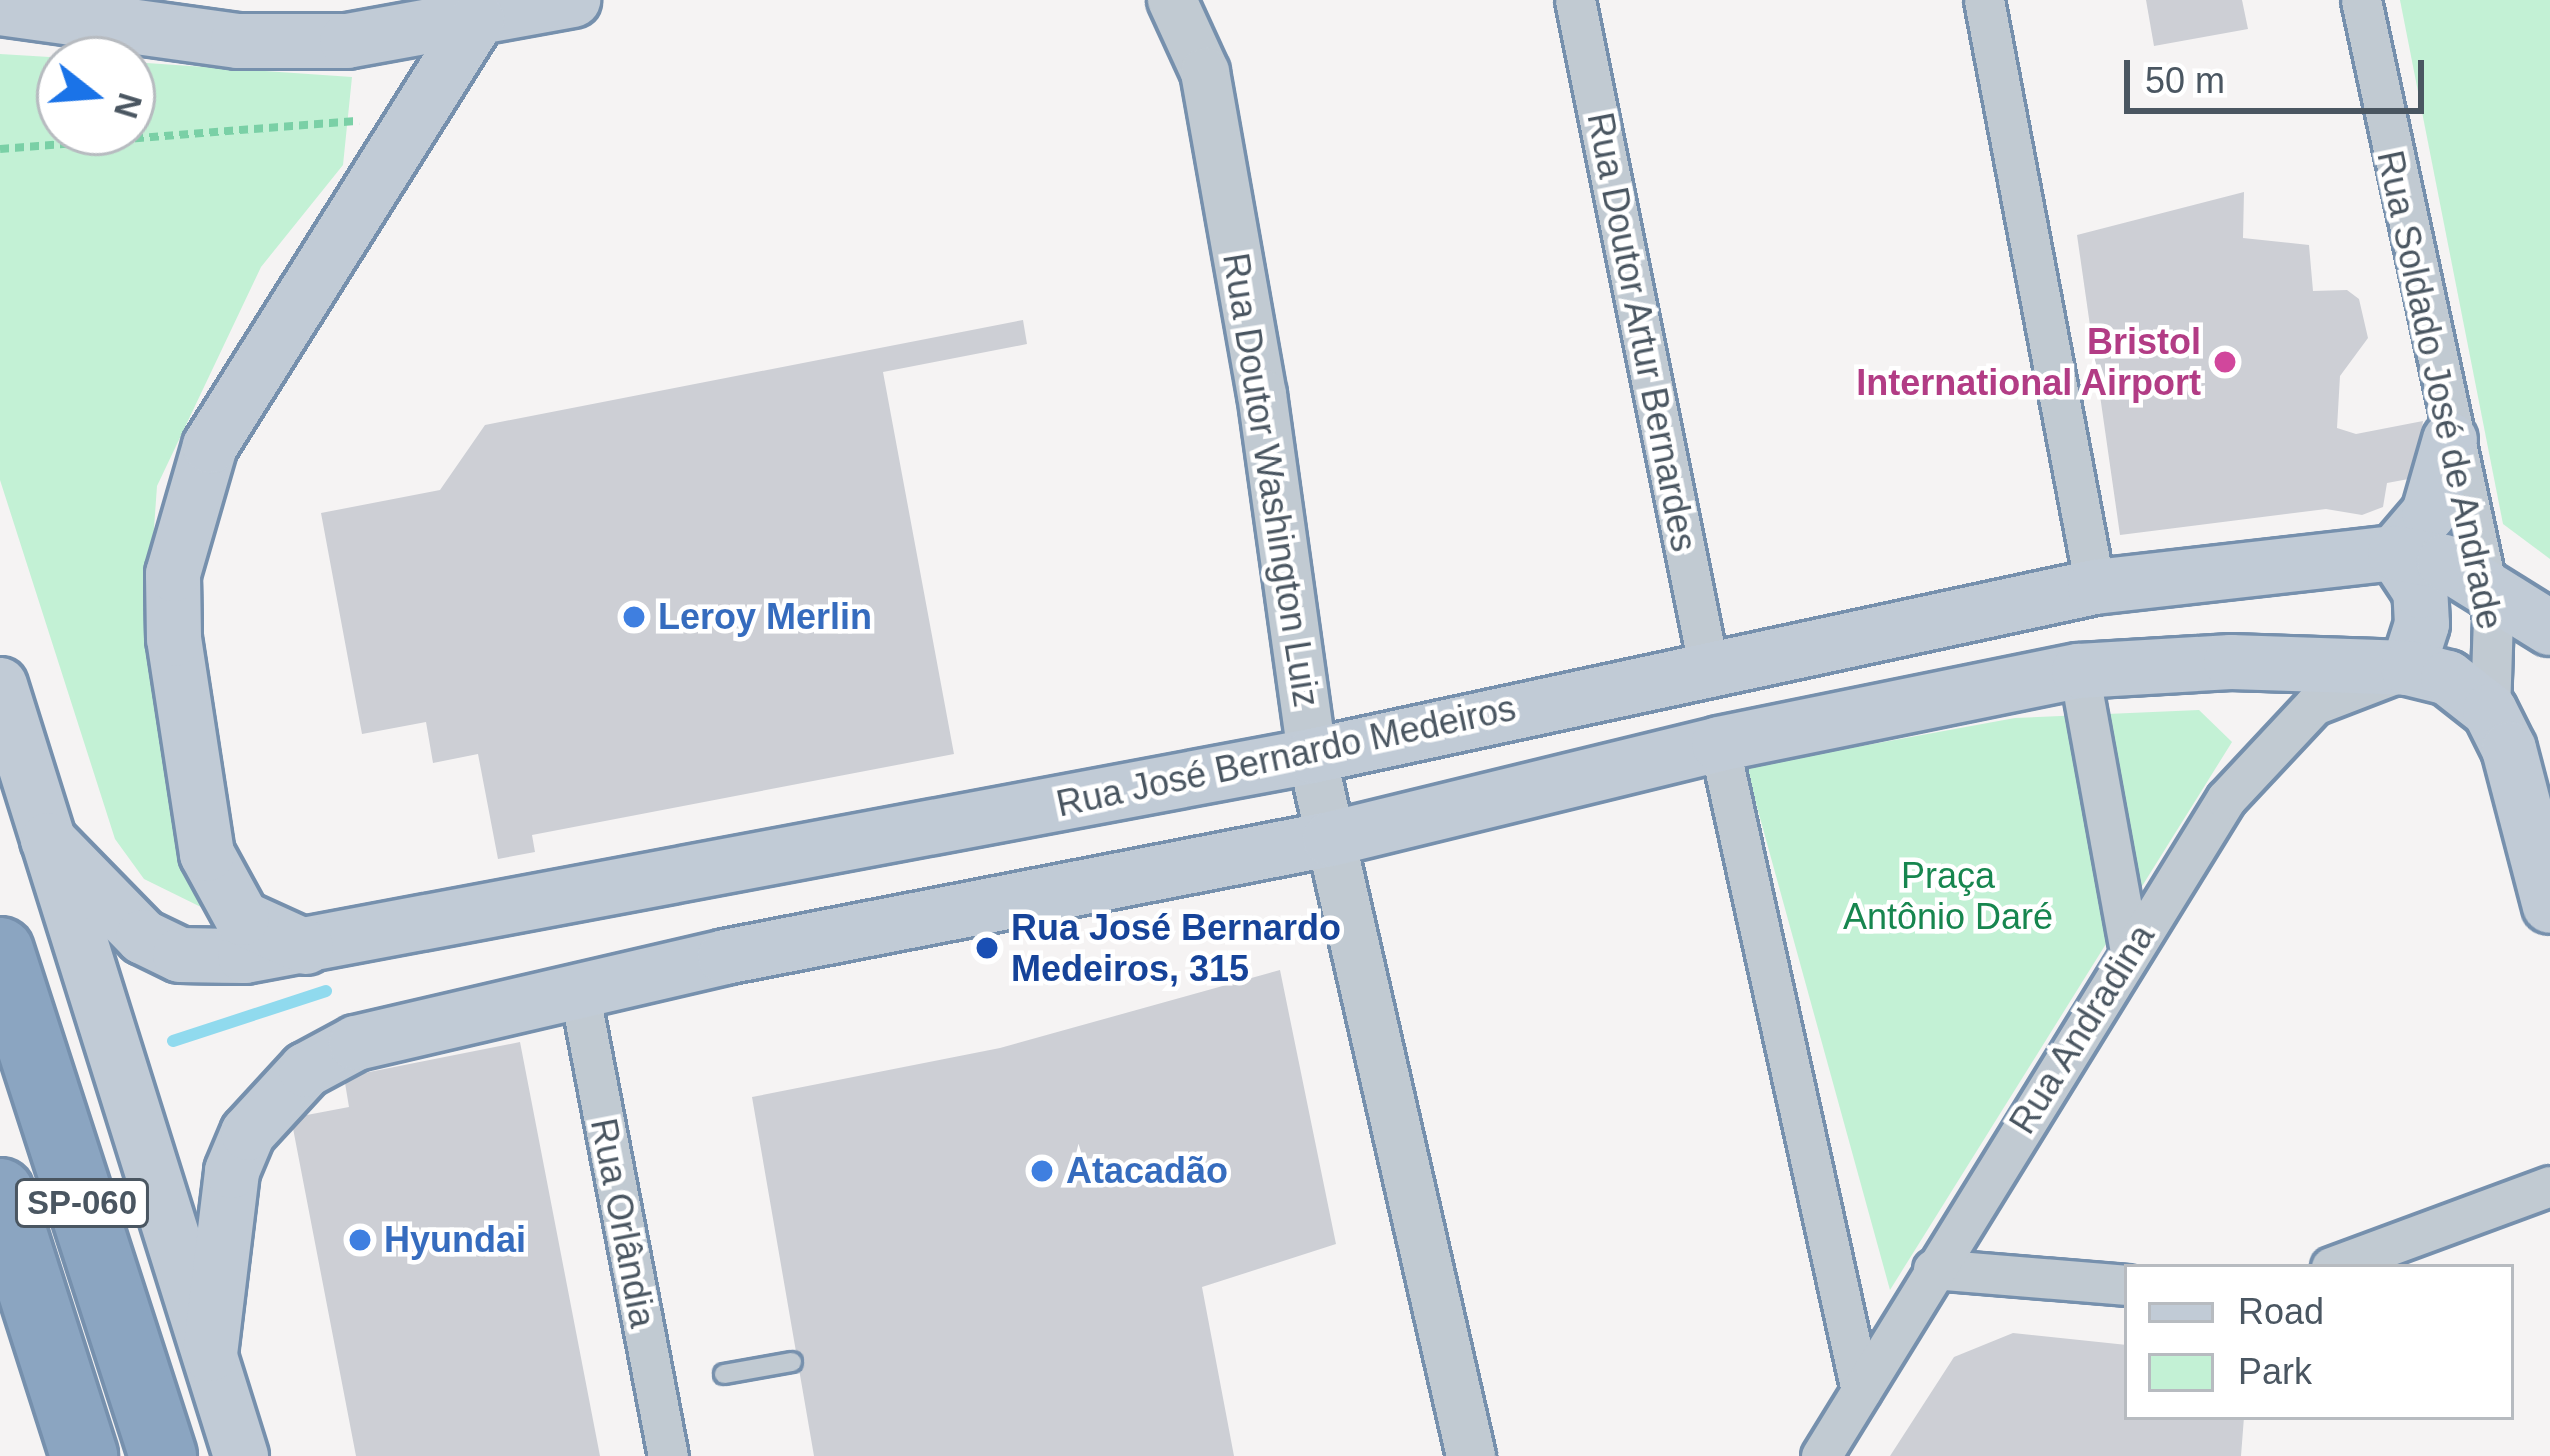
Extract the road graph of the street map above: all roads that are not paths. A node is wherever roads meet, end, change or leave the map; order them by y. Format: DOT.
graph roads {
  1 [pos="573,0"];
  2 [pos="1172,0"];
  3 [pos="1576,0"];
  4 [pos="1984,0"];
  5 [pos="2361,0"];
  6 [pos="0,8"];
  7 [pos="478,20"];
  8 [pos="2450,440"];
  9 [pos="2395,553"];
  10 [pos="2095,587"];
  11 [pos="2487,587"];
  12 [pos="2550,628"];
  13 [pos="1708,665"];
  14 [pos="2408,668"];
  15 [pos="2079,671"];
  16 [pos="0,686"];
  17 [pos="2490,711"];
  18 [pos="1719,744"];
  19 [pos="1312,756"];
  20 [pos="2548,785"];
  21 [pos="1330,839"];
  22 [pos="48,840"];
  23 [pos="2538,850"];
  24 [pos="702,872"];
  25 [pos="2550,906"];
  26 [pos="314,949"];
  27 [pos="0,951"];
  28 [pos="2130,951"];
  29 [pos="725,956"];
  30 [pos="579,990"];
  31 [pos="2550,1186"];
  32 [pos="0,1192"];
  33 [pos="2338,1264"];
  34 [pos="1933,1269"];
  35 [pos="2124,1285"];
  36 [pos="209,1354"];
  37 [pos="792,1361"];
  38 [pos="724,1373"];
  39 [pos="1861,1391"];
  40 [pos="84,1456"];
  41 [pos="164,1456"];
  42 [pos="241,1456"];
  43 [pos="668,1456"];
  44 [pos="1471,1456"];
  45 [pos="1821,1456"];
  1 -- 7 [label="main road"];
  2 -- 19 [label="street, Rua Doutor Washington Luiz"];
  3 -- 13 [label="street, Rua Doutor Artur Bernardes"];
  4 -- 10 [label="street"];
  5 -- 8 [label="street, Rua Soldado José de Andrade"];
  6 -- 7 [label="main road"];
  7 -- 26 [label="main road"];
  8 -- 9 [label="main road"];
  8 -- 11 [label="street, Rua Soldado José de Andrade"];
  9 -- 10 [label="main road, Rua José Bernardo Medeiros"];
  9 -- 11 [label="main road, Rua José Bernardo Medeiros"];
  9 -- 14 [label="main road"];
  10 -- 13 [label="main road, Rua José Bernardo Medeiros"];
  11 -- 12 [label="main road, Rua José Bernardo Medeiros"];
  11 -- 17 [label="street, Rua Soldado José de Andrade"];
  13 -- 19 [label="main road, Rua José Bernardo Medeiros"];
  14 -- 15 [label="main road"];
  14 -- 17 [label="main road"];
  14 -- 28 [label="street, Rua Andradina"];
  15 -- 18 [label="main road"];
  15 -- 28 [label="street"];
  16 -- 22 [label="main road"];
  17 -- 23 [label="main road"];
  18 -- 21 [label="main road"];
  18 -- 39 [label="street"];
  19 -- 21 [label="street, Rua Doutor Washington Luiz"];
  19 -- 24 [label="main road, Rua José Bernardo Medeiros"];
  20 -- 23 [label="main road"];
  21 -- 29 [label="main road"];
  21 -- 44 [label="street, Rua Doutor Washington Luiz"];
  22 -- 26 [label="main road, Rua José Bernardo Medeiros"];
  22 -- 36 [label="main road"];
  23 -- 25 [label="main road"];
  24 -- 26 [label="main road, Rua José Bernardo Medeiros"];
  24 -- 29 [label="main road"];
  27 -- 41 [label="highway, SP-060"];
  28 -- 34 [label="street, Rua Andradina"];
  29 -- 30 [label="main road"];
  30 -- 36 [label="main road"];
  30 -- 43 [label="street, Rua Orlândia"];
  31 -- 33 [label="street"];
  32 -- 40 [label="highway, SP-060"];
  34 -- 35 [label="street"];
  34 -- 39 [label="street, Rua Andradina"];
  36 -- 42 [label="main road"];
  37 -- 38 [label="lane"];
  39 -- 45 [label="street, Rua Andradina"];
}
